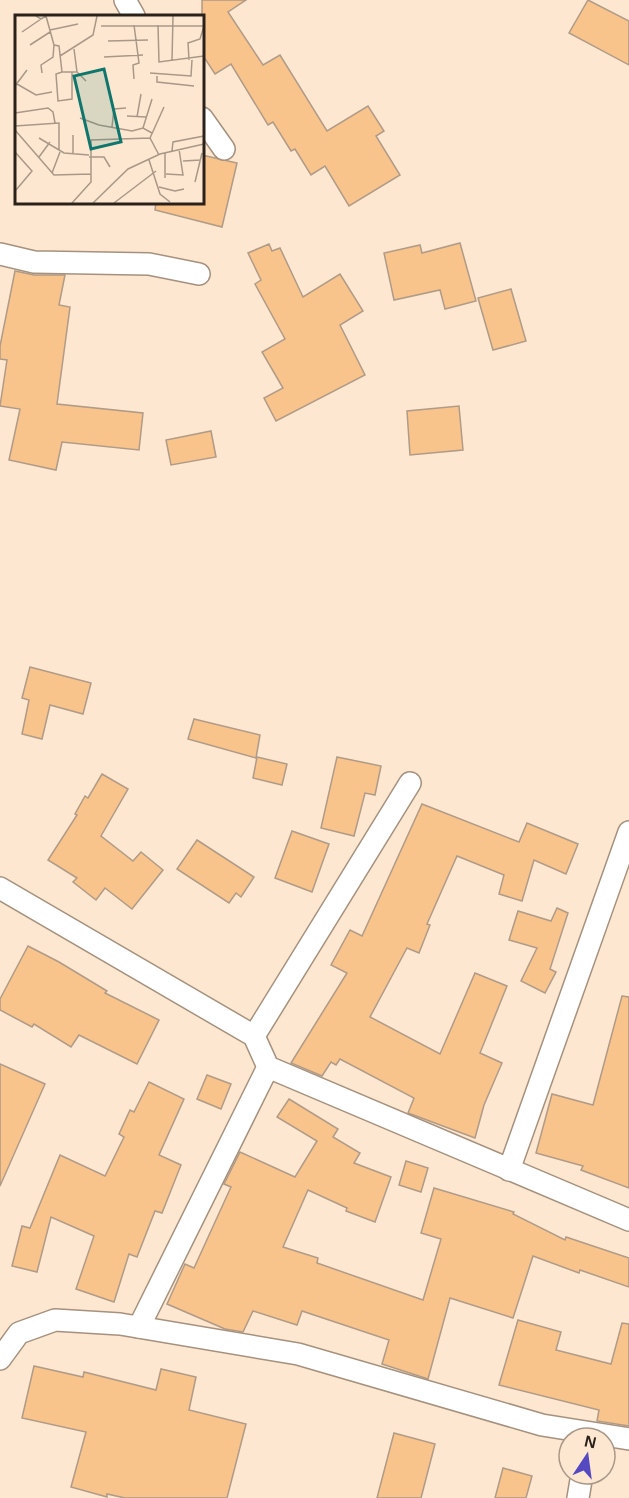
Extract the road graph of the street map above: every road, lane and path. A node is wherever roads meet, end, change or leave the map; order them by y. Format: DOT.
graph roads {
  1 [pos="125,0"];
  2 [pos="133,15"];
  3 [pos="204,121"];
  4 [pos="224,149"];
  5 [pos="0,254"];
  6 [pos="199,274"];
  7 [pos="410,783"];
  8 [pos="629,832"];
  9 [pos="0,888"];
  10 [pos="254,1036"];
  11 [pos="268,1067"];
  12 [pos="509,1170"];
  13 [pos="629,1220"];
  14 [pos="139,1327"];
  15 [pos="0,1359"];
  16 [pos="557,1428"];
  1 -- 2 [label="street"];
  3 -- 4 [label="street"];
  5 -- 6 [label="street"];
  7 -- 10 [label="street"];
  8 -- 12 [label="street"];
  9 -- 10 [label="street"];
  10 -- 11 [label="street"];
  11 -- 12 [label="street"];
  11 -- 14 [label="street"];
  12 -- 13 [label="street"];
  14 -- 15 [label="street"];
  14 -- 16 [label="street"];
}
